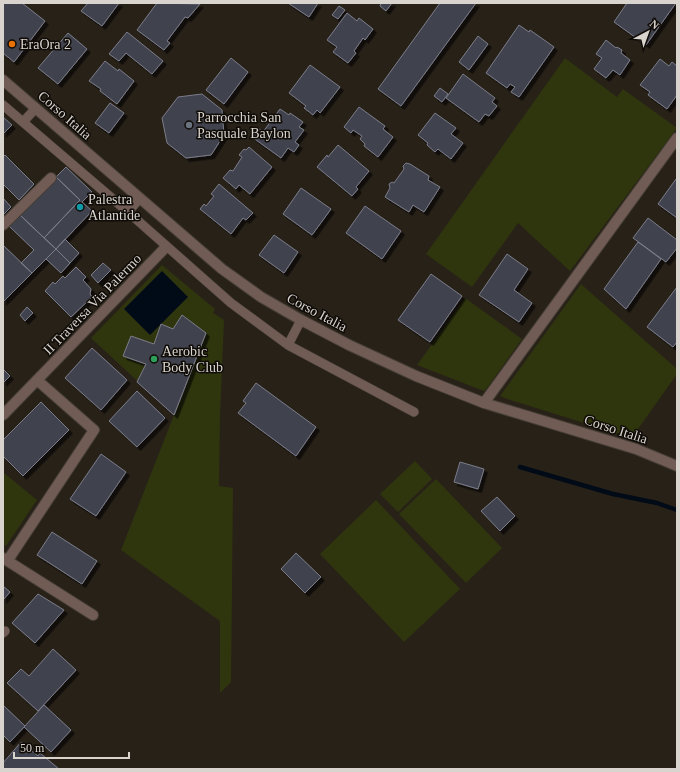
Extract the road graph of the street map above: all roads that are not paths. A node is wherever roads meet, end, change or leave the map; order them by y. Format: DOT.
graph roads {
  1 [pos="3,80"];
  2 [pos="3,105"];
  3 [pos="36,108"];
  4 [pos="23,122"];
  5 [pos="677,138"];
  6 [pos="51,178"];
  7 [pos="140,198"];
  8 [pos="128,212"];
  9 [pos="3,226"];
  10 [pos="166,247"];
  11 [pos="301,320"];
  12 [pos="288,345"];
  13 [pos="37,380"];
  14 [pos="484,403"];
  15 [pos="414,412"];
  16 [pos="3,415"];
  17 [pos="677,466"];
  18 [pos="5,559"];
  19 [pos="93,615"];
  1 -- 3 [label="street, Corso Italia"];
  2 -- 4 [label="lane"];
  3 -- 4 [label="lane"];
  3 -- 7 [label="street, Corso Italia"];
  4 -- 8 [label="lane"];
  5 -- 14 [label="street"];
  6 -- 9 [label="street"];
  7 -- 8 [label="lane"];
  7 -- 11 [label="street, Corso Italia"];
  8 -- 10 [label="lane"];
  10 -- 12 [label="lane"];
  10 -- 13 [label="street, II Traversa Via Palermo"];
  11 -- 12 [label="lane"];
  11 -- 14 [label="street, Corso Italia"];
  12 -- 15 [label="lane"];
  13 -- 16 [label="street, II Traversa Via Palermo"];
  13 -- 18 [label="street"];
  14 -- 17 [label="street, Corso Italia"];
  18 -- 19 [label="street"];
}
